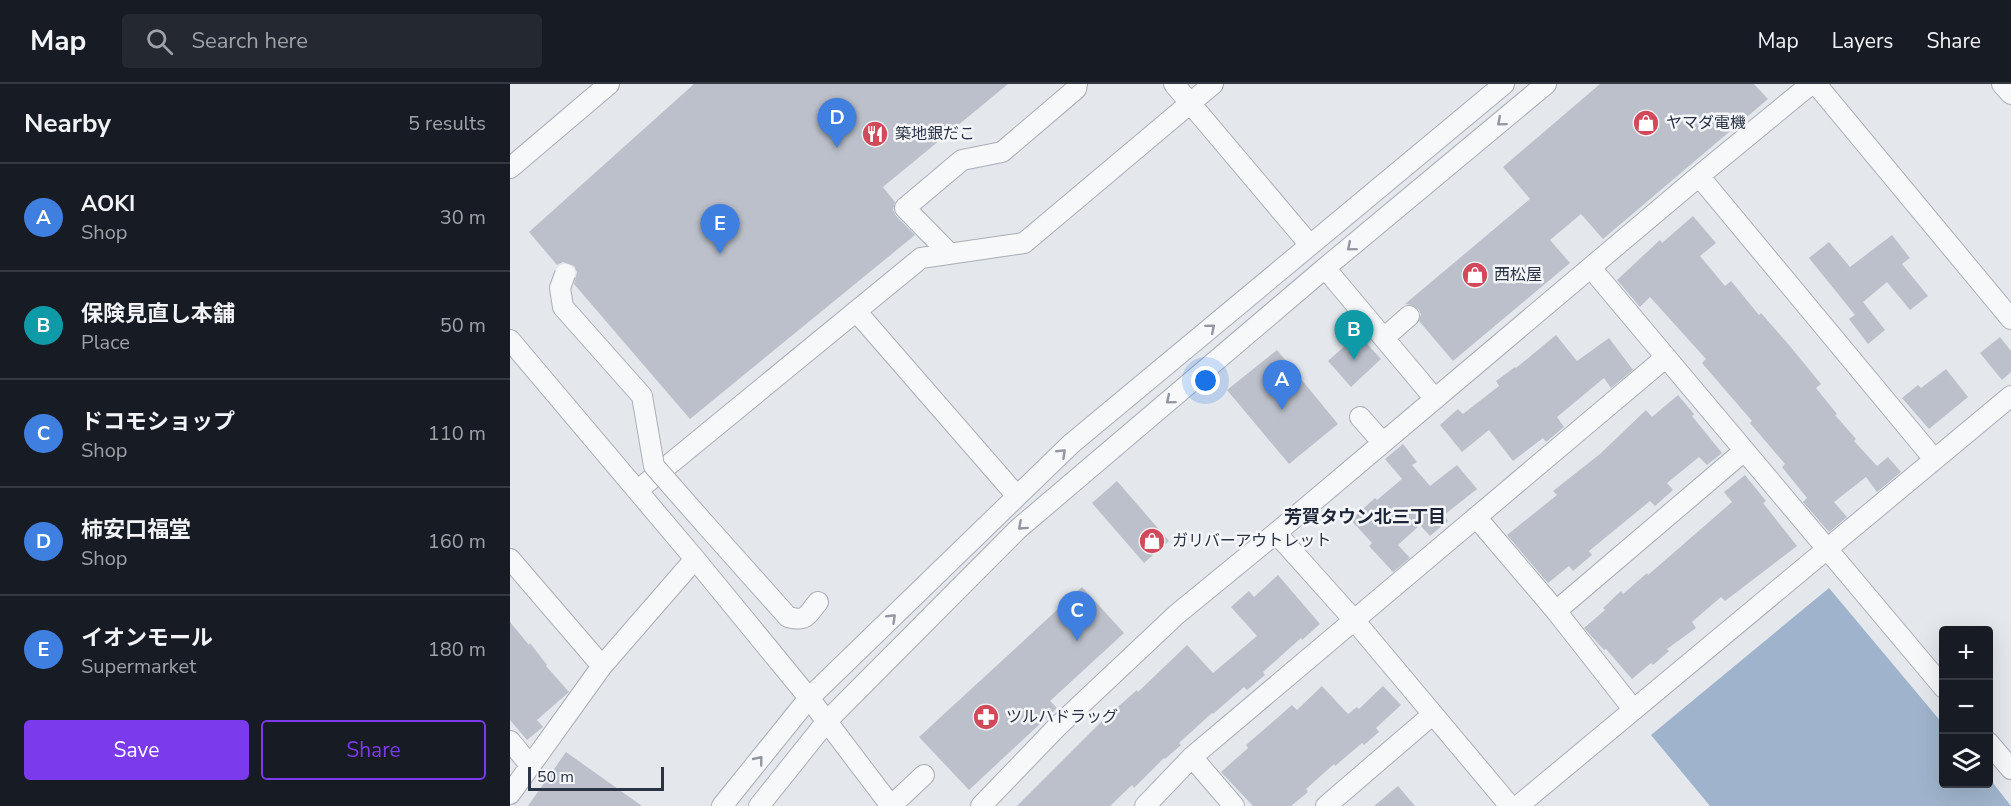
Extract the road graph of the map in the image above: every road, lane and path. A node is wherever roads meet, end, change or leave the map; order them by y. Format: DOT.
graph roads {
  1 [pos="609,84"];
  2 [pos="1077,84"];
  3 [pos="1174,84"];
  4 [pos="1213,84"];
  5 [pos="1504,84"];
  6 [pos="1546,84"];
  7 [pos="1811,84"];
  8 [pos="1816,84"];
  9 [pos="2002,84"];
  10 [pos="2011,94"];
  11 [pos="1190,103"];
  12 [pos="510,168"];
  13 [pos="1699,176"];
  14 [pos="1311,245"];
  15 [pos="949,254"];
  16 [pos="1325,268"];
  17 [pos="1591,268"];
  18 [pos="565,274"];
  19 [pos="856,311"];
  20 [pos="1409,316"];
  21 [pos="2011,319"];
  22 [pos="1384,338"];
  23 [pos="510,340"];
  24 [pos="1665,358"];
  25 [pos="2011,396"];
  26 [pos="1435,399"];
  27 [pos="1360,417"];
  28 [pos="1383,443"];
  29 [pos="1744,451"];
  30 [pos="1934,459"];
  31 [pos="638,490"];
  32 [pos="1017,496"];
  33 [pos="1476,517"];
  34 [pos="1276,532"];
  35 [pos="1827,549"];
  36 [pos="510,559"];
  37 [pos="695,559"];
  38 [pos="818,602"];
  39 [pos="1556,611"];
  40 [pos="1354,620"];
  41 [pos="602,666"];
  42 [pos="1939,682"];
  43 [pos="809,698"];
  44 [pos="1633,710"];
  45 [pos="1432,715"];
  46 [pos="827,721"];
  47 [pos="510,741"];
  48 [pos="1993,747"];
  49 [pos="1192,757"];
  50 [pos="531,765"];
  51 [pos="2011,769"];
  52 [pos="924,775"];
  53 [pos="510,794"];
  54 [pos="722,806"];
  55 [pos="759,806"];
  56 [pos="891,806"];
  57 [pos="981,806"];
  58 [pos="1145,806"];
  59 [pos="1234,806"];
  60 [pos="1326,806"];
  61 [pos="1510,806"];
  62 [pos="1518,806"];
  1 -- 12 [label="street"];
  2 -- 15 [label="street"];
  3 -- 11 [label="street"];
  4 -- 11 [label="street"];
  5 -- 14 [label="street"];
  6 -- 16 [label="street, one-way"];
  7 -- 13 [label="street"];
  8 -- 21 [label="street"];
  9 -- 10 [label="street"];
  11 -- 14 [label="street"];
  11 -- 15 [label="street"];
  13 -- 17 [label="street"];
  13 -- 30 [label="street"];
  32 -- 14 [label="street, one-way"];
  15 -- 19 [label="street"];
  16 -- 22 [label="street"];
  16 -- 46 [label="street, one-way"];
  17 -- 24 [label="street"];
  17 -- 26 [label="street"];
  18 -- 38 [label="street, bridge"];
  19 -- 31 [label="street"];
  19 -- 32 [label="street"];
  20 -- 22 [label="street"];
  22 -- 26 [label="street"];
  23 -- 31 [label="street"];
  24 -- 29 [label="street"];
  24 -- 33 [label="street"];
  25 -- 30 [label="street"];
  26 -- 28 [label="street"];
  27 -- 28 [label="street"];
  28 -- 34 [label="street"];
  29 -- 35 [label="street"];
  29 -- 39 [label="street"];
  30 -- 35 [label="street"];
  31 -- 37 [label="street"];
  43 -- 32 [label="street, one-way"];
  33 -- 39 [label="street"];
  33 -- 40 [label="street"];
  34 -- 40 [label="street"];
  34 -- 57 [label="street"];
  35 -- 42 [label="street"];
  35 -- 44 [label="street"];
  36 -- 41 [label="street"];
  37 -- 41 [label="street"];
  37 -- 43 [label="street"];
  39 -- 44 [label="street"];
  40 -- 45 [label="street"];
  40 -- 49 [label="street"];
  41 -- 50 [label="street"];
  43 -- 46 [label="street"];
  54 -- 43 [label="street, one-way"];
  44 -- 62 [label="street"];
  45 -- 60 [label="street"];
  45 -- 61 [label="street"];
  46 -- 55 [label="street"];
  46 -- 56 [label="street"];
  47 -- 50 [label="street"];
  48 -- 51 [label="street"];
  49 -- 58 [label="street"];
  49 -- 59 [label="street"];
  50 -- 53 [label="street"];
  52 -- 56 [label="street"];
}
